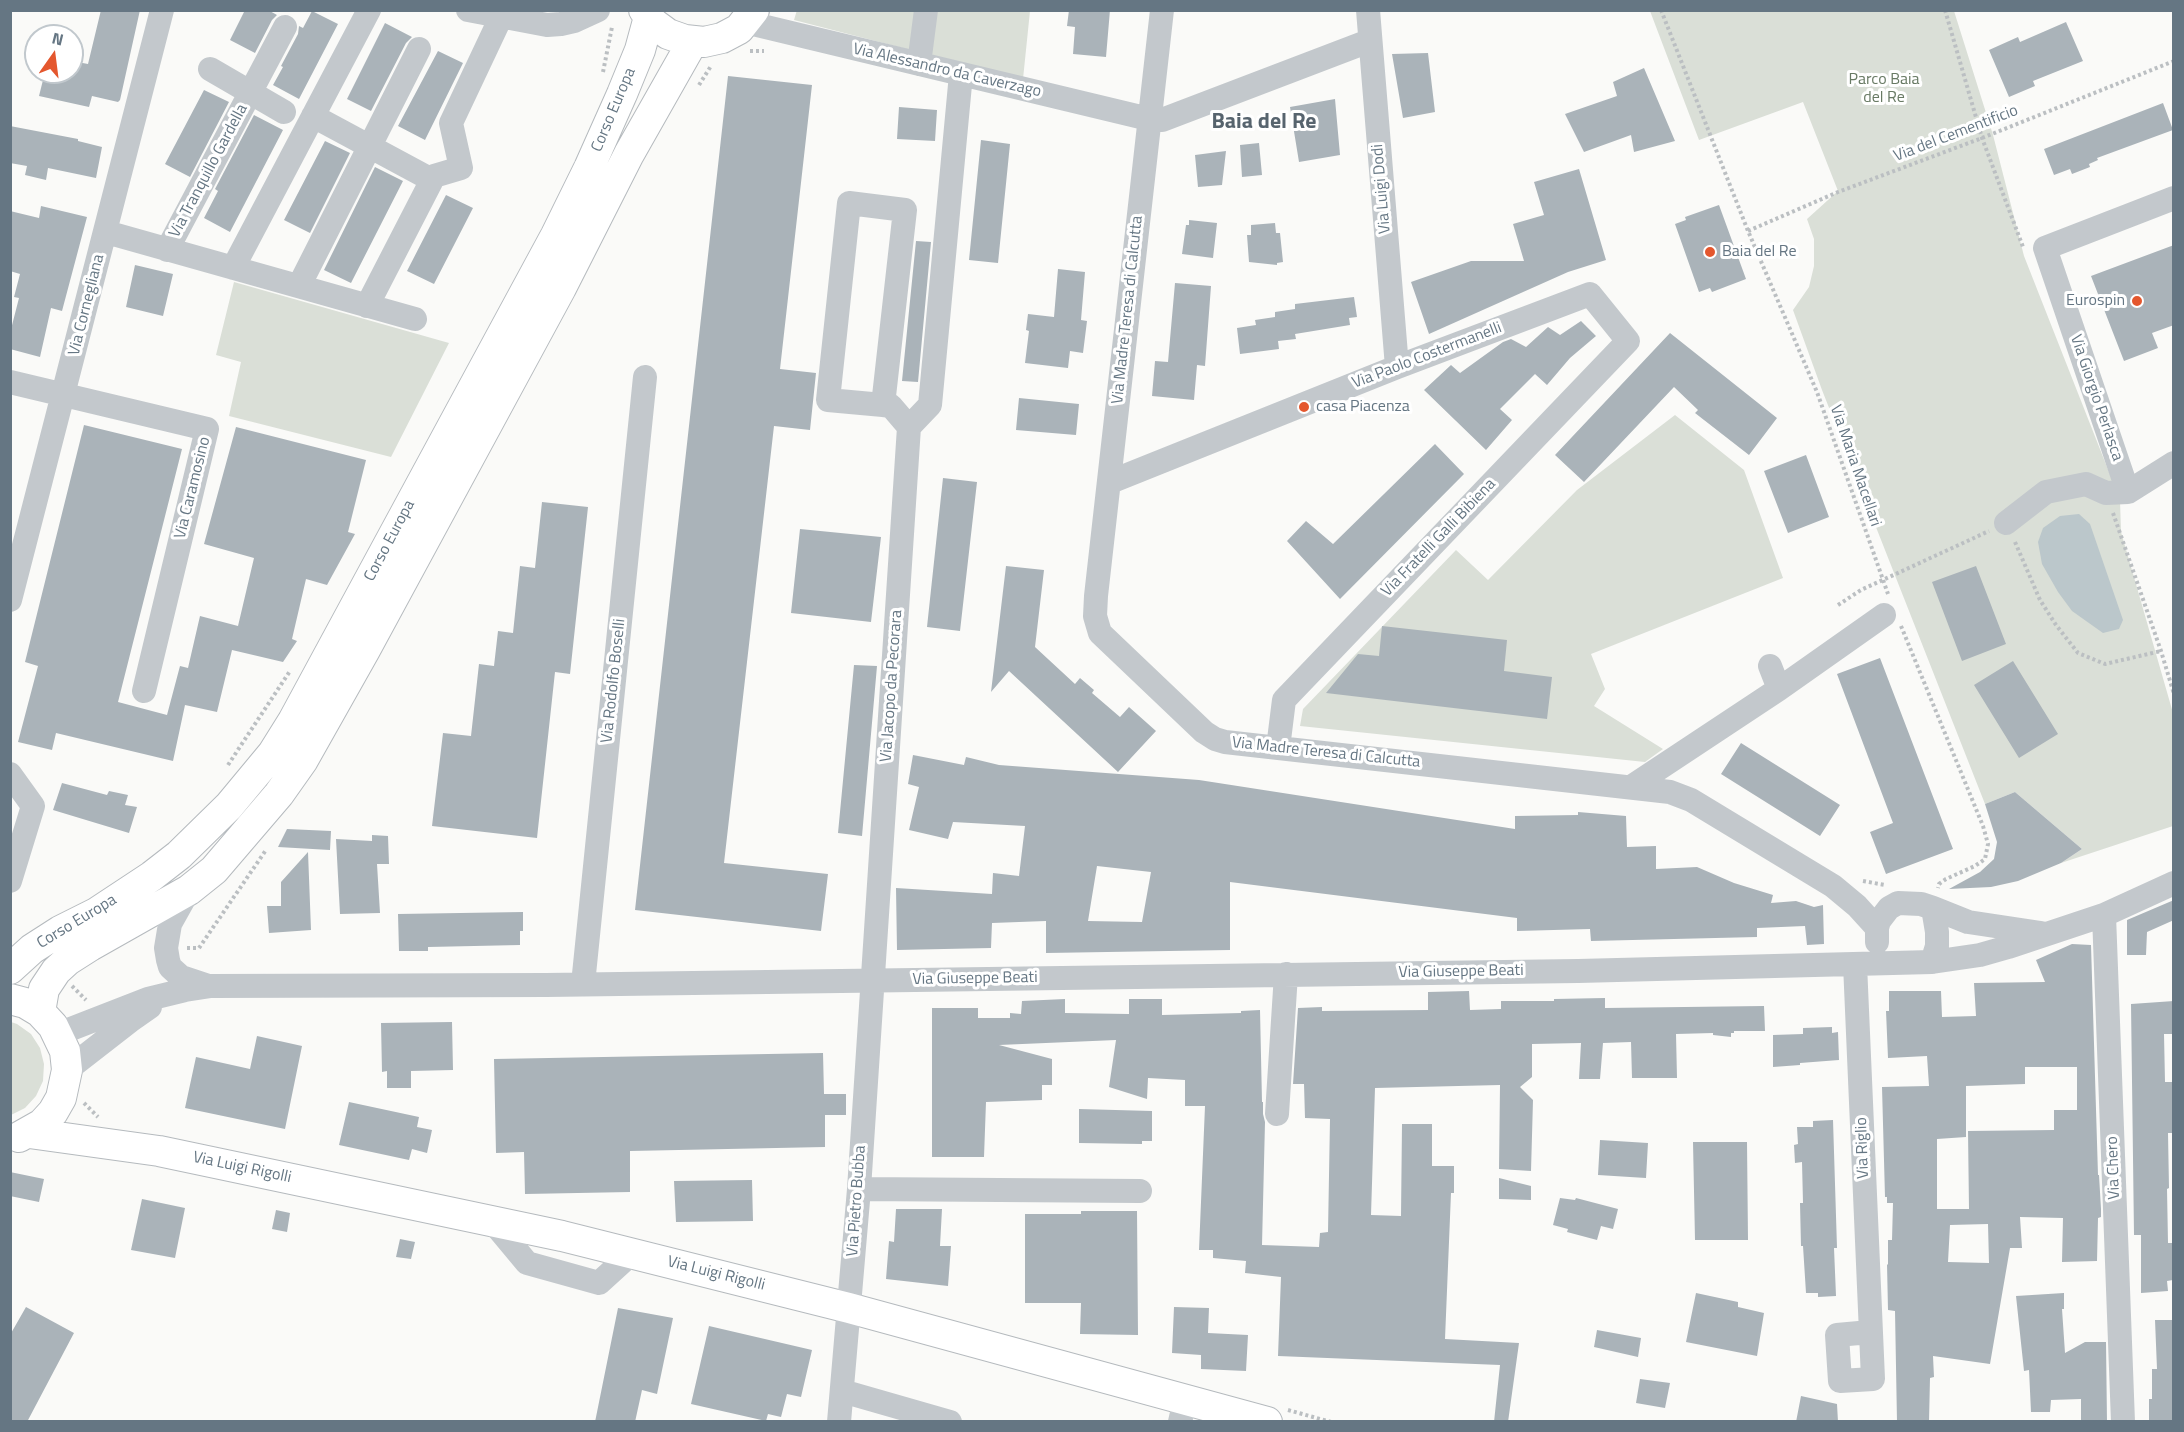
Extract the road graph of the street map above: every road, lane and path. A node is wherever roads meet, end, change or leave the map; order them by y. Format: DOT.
graph roads {
  1 [pos="162,10"];
  2 [pos="369,10"];
  3 [pos="468,10"];
  4 [pos="926,10"];
  5 [pos="1162,10"];
  6 [pos="1368,10"];
  7 [pos="1661,10"];
  8 [pos="647,14"];
  9 [pos="750,16"];
  10 [pos="501,17"];
  11 [pos="605,17"];
  12 [pos="285,27"];
  13 [pos="693,41"];
  14 [pos="1369,41"];
  15 [pos="419,49"];
  16 [pos="2174,61"];
  17 [pos="919,64"];
  18 [pos="210,69"];
  19 [pos="602,74"];
  20 [pos="961,74"];
  21 [pos="250,93"];
  22 [pos="284,112"];
  23 [pos="313,116"];
  24 [pos="1149,119"];
  25 [pos="370,146"];
  26 [pos="432,180"];
  27 [pos="2174,198"];
  28 [pos="1748,231"];
  29 [pos="106,232"];
  30 [pos="167,250"];
  31 [pos="233,268"];
  32 [pos="299,286"];
  33 [pos="367,306"];
  34 [pos="415,319"];
  35 [pos="1628,341"];
  36 [pos="1397,367"];
  37 [pos="645,377"];
  38 [pos="10,382"];
  39 [pos="64,395"];
  40 [pos="883,405"];
  41 [pos="909,427"];
  42 [pos="2174,463"];
  43 [pos="1110,483"];
  44 [pos="2128,492"];
  45 [pos="2006,523"];
  46 [pos="1882,580"];
  47 [pos="10,600"];
  48 [pos="1839,605"];
  49 [pos="1892,613"];
  50 [pos="2161,651"];
  51 [pos="295,663"];
  52 [pos="1770,666"];
  53 [pos="1779,689"];
  54 [pos="144,691"];
  55 [pos="1278,748"];
  56 [pos="224,772"];
  57 [pos="10,774"];
  58 [pos="1631,787"];
  59 [pos="10,881"];
  60 [pos="2174,882"];
  61 [pos="1833,886"];
  62 [pos="189,890"];
  63 [pos="1898,903"];
  64 [pos="1933,908"];
  65 [pos="2104,915"];
  66 [pos="1876,928"];
  67 [pos="2047,934"];
  68 [pos="1932,962"];
  69 [pos="1866,963"];
  70 [pos="10,969"];
  71 [pos="1286,975"];
  72 [pos="873,980"];
  73 [pos="69,984"];
  74 [pos="583,984"];
  75 [pos="211,986"];
  76 [pos="170,994"];
  77 [pos="10,999"];
  78 [pos="93,1008"];
  79 [pos="49,1023"];
  80 [pos="64,1084"];
  81 [pos="1277,1114"];
  82 [pos="20,1136"];
  83 [pos="159,1150"];
  84 [pos="859,1189"];
  85 [pos="1140,1191"];
  86 [pos="849,1308"];
  87 [pos="1870,1332"];
  88 [pos="842,1391"];
  89 [pos="1196,1412"];
  90 [pos="839,1422"];
  91 [pos="950,1422"];
  92 [pos="1268,1422"];
  93 [pos="2123,1422"];
  1 -- 29 [label="street, Via Cornegliana"];
  2 -- 23 [label="street"];
  3 -- 10 [label="street"];
  4 -- 17 [label="street"];
  5 -- 24 [label="street, Via Madre Teresa di Calcutta"];
  6 -- 14 [label="street, Via Luigi Dodi"];
  7 -- 28 [label="path, Via Maria Macellari"];
  8 -- 13 [label="main road, Corso Europa"];
  8 -- 70 [label="main road, Corso Europa"];
  9 -- 13 [label="main road, Corso Europa"];
  9 -- 17 [label="street, Via Alessandro da Caverzago"];
  10 -- 11 [label="street"];
  10 -- 26 [label="street"];
  11 -- 19 [label="path"];
  12 -- 21 [label="street, Via Tranquillo Gardella"];
  13 -- 62 [label="main road, Corso Europa"];
  14 -- 24 [label="street"];
  14 -- 36 [label="street, Via Luigi Dodi"];
  15 -- 25 [label="street"];
  16 -- 28 [label="path, Via del Cementificio"];
  17 -- 20 [label="street, Via Alessandro da Caverzago"];
  18 -- 21 [label="street, Via Tranquillo Gardella"];
  20 -- 24 [label="street, Via Alessandro da Caverzago"];
  20 -- 41 [label="street"];
  21 -- 22 [label="street, Via Tranquillo Gardella"];
  21 -- 30 [label="street, Via Tranquillo Gardella"];
  23 -- 25 [label="street"];
  23 -- 31 [label="street"];
  24 -- 43 [label="street, Via Madre Teresa di Calcutta"];
  25 -- 26 [label="street"];
  25 -- 32 [label="street"];
  26 -- 33 [label="street"];
  27 -- 44 [label="street, Via Giorgio Perlasca"];
  28 -- 46 [label="path, Via Maria Macellari"];
  29 -- 30 [label="street, Via Tranquillo Gardella"];
  29 -- 39 [label="street, Via Cornegliana"];
  30 -- 31 [label="street, Via Tranquillo Gardella"];
  31 -- 32 [label="street, Via Tranquillo Gardella"];
  32 -- 33 [label="street, Via Tranquillo Gardella"];
  33 -- 34 [label="street, Via Tranquillo Gardella"];
  35 -- 36 [label="street, Via Paolo Costermanelli"];
  35 -- 55 [label="street, Via Fratelli Galli Bibiena"];
  36 -- 43 [label="street, Via Paolo Costermanelli"];
  37 -- 74 [label="street, Via Rodolfo Boselli"];
  38 -- 39 [label="street"];
  39 -- 47 [label="street, Via Cornegliana"];
  39 -- 54 [label="street, Via Caramosino"];
  40 -- 40 [label="street"];
  40 -- 41 [label="street"];
  41 -- 72 [label="street, Via Jacopo da Pecorara"];
  42 -- 44 [label="street"];
  43 -- 55 [label="street, Via Madre Teresa di Calcutta"];
  44 -- 45 [label="street"];
  45 -- 46 [label="path"];
  45 -- 50 [label="path"];
  46 -- 48 [label="path"];
  46 -- 49 [label="path, Via Maria Macellari"];
  49 -- 53 [label="street"];
  49 -- 64 [label="path, Via Maria Macellari"];
  51 -- 56 [label="path"];
  52 -- 53 [label="street"];
  53 -- 58 [label="street"];
  55 -- 58 [label="street, Via Madre Teresa di Calcutta"];
  57 -- 59 [label="street"];
  58 -- 61 [label="street, Via Madre Teresa di Calcutta"];
  60 -- 65 [label="street, Via Giuseppe Beati"];
  61 -- 63 [label="street, Via Madre Teresa di Calcutta"];
  61 -- 66 [label="street, Via Madre Teresa di Calcutta"];
  62 -- 75 [label="street, Corso Europa"];
  62 -- 79 [label="main road, Corso Europa"];
  63 -- 64 [label="street, Via Madre Teresa di Calcutta"];
  63 -- 66 [label="street"];
  64 -- 67 [label="street, Via Giuseppe Beati"];
  64 -- 68 [label="street"];
  65 -- 67 [label="street, Via Giuseppe Beati"];
  65 -- 93 [label="street, Via Chero"];
  66 -- 69 [label="street"];
  67 -- 68 [label="street, Via Giuseppe Beati"];
  68 -- 69 [label="street, Via Giuseppe Beati"];
  69 -- 71 [label="street, Via Giuseppe Beati"];
  69 -- 87 [label="street, Via Riglio"];
  71 -- 72 [label="street, Via Giuseppe Beati"];
  71 -- 81 [label="street"];
  72 -- 74 [label="street"];
  72 -- 84 [label="street, Via Pietro Bubba"];
  73 -- 78 [label="path"];
  74 -- 75 [label="street"];
  75 -- 76 [label="street"];
  76 -- 79 [label="street"];
  76 -- 80 [label="street"];
  77 -- 79 [label="main road"];
  79 -- 80 [label="main road"];
  80 -- 82 [label="main road"];
  80 -- 83 [label="main road, Via Luigi Rigolli"];
  82 -- 83 [label="main road, Via Luigi Rigolli"];
  83 -- 86 [label="main road, Via Luigi Rigolli"];
  84 -- 85 [label="street"];
  84 -- 86 [label="street, Via Pietro Bubba"];
  86 -- 88 [label="street, Via Pietro Bubba"];
  86 -- 89 [label="main road, Via Luigi Rigolli"];
  88 -- 90 [label="street, Via Pietro Bubba"];
  88 -- 91 [label="street"];
  89 -- 92 [label="main road, Via Luigi Rigolli"];
}
